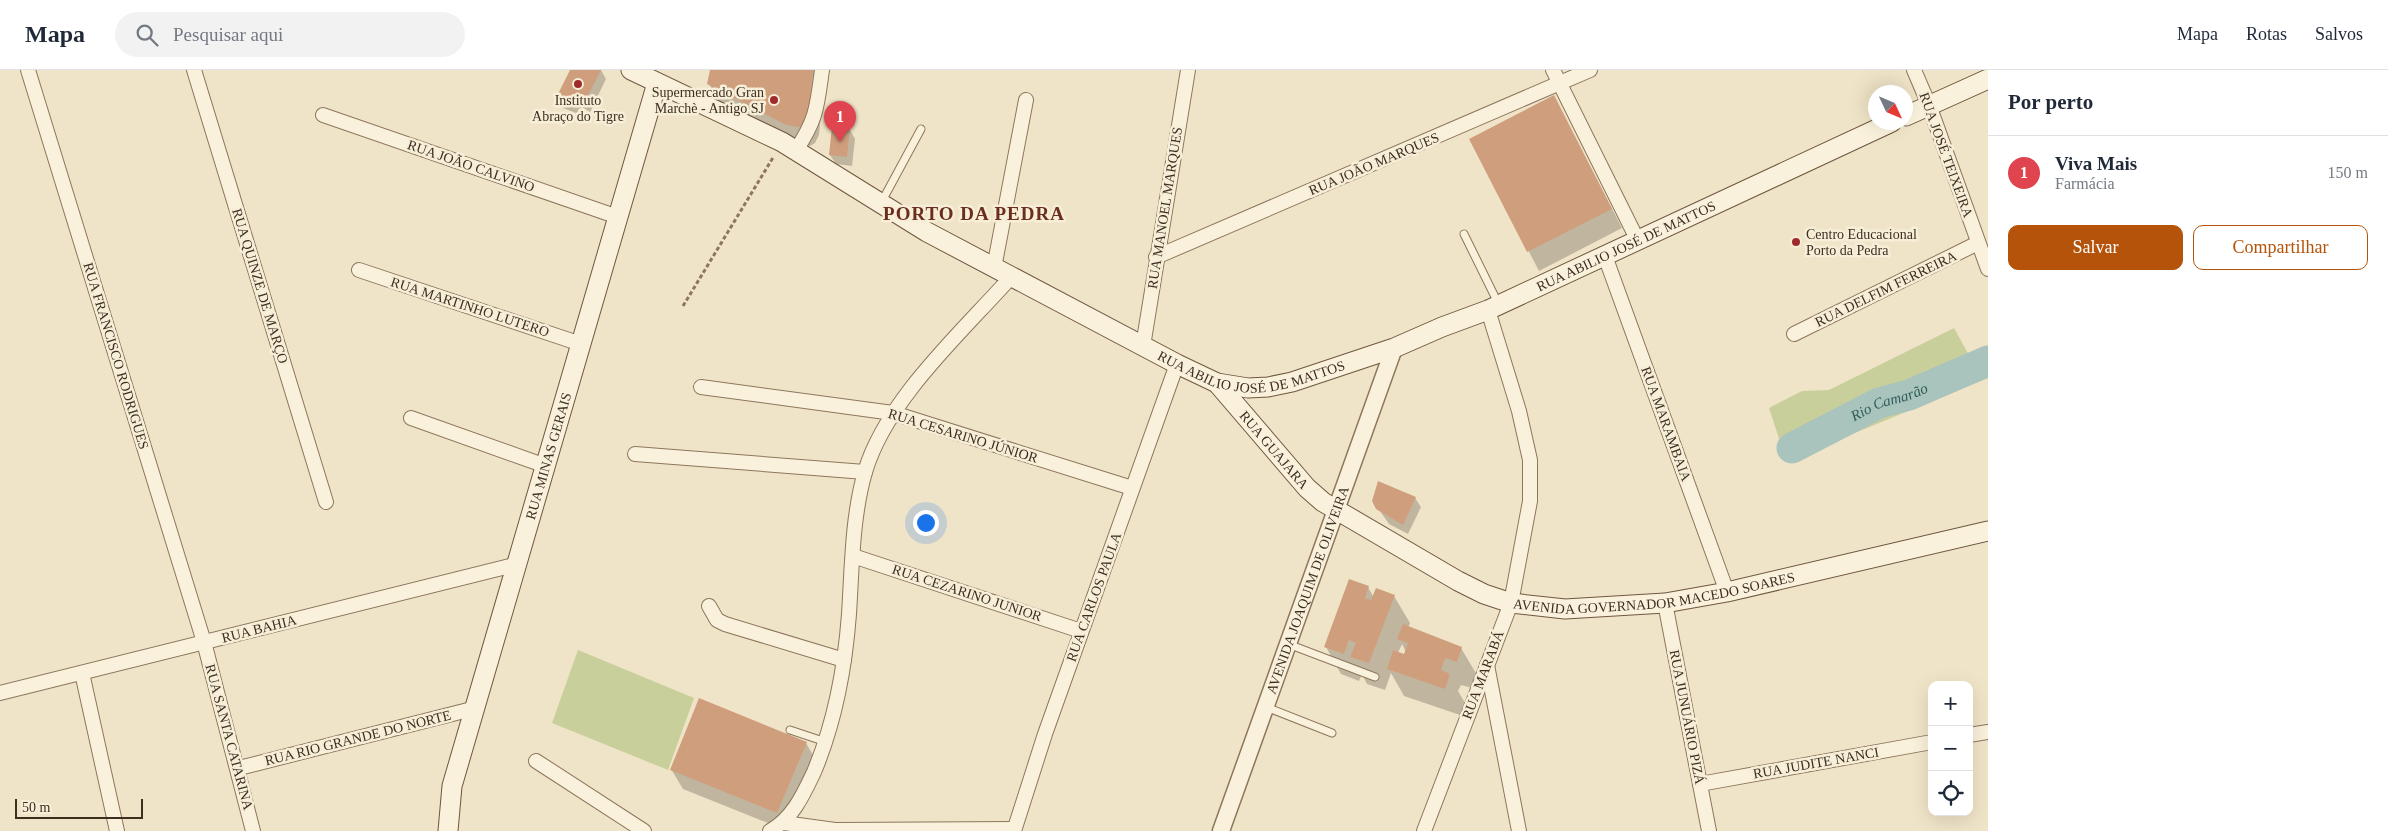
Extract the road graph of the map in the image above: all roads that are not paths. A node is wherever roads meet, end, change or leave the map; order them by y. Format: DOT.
graph roads {
  1 [pos="28,70"];
  2 [pos="194,70"];
  3 [pos="631,70"];
  4 [pos="822,70"];
  5 [pos="1188,70"];
  6 [pos="1553,70"];
  7 [pos="1590,70"];
  8 [pos="1914,70"];
  9 [pos="1988,79"];
  10 [pos="657,83"];
  11 [pos="1560,85"];
  12 [pos="1026,100"];
  13 [pos="1930,105"];
  14 [pos="1913,113"];
  15 [pos="323,115"];
  16 [pos="921,129"];
  17 [pos="1875,130"];
  18 [pos="789,146"];
  19 [pos="881,203"];
  20 [pos="618,217"];
  21 [pos="1464,234"];
  22 [pos="1638,241"];
  23 [pos="1978,243"];
  24 [pos="1605,256"];
  25 [pos="1156,257"];
  26 [pos="994,268"];
  27 [pos="359,270"];
  28 [pos="1988,270"];
  29 [pos="1011,277"];
  30 [pos="1494,308"];
  31 [pos="1794,334"];
  32 [pos="581,344"];
  33 [pos="1143,346"];
  34 [pos="1394,348"];
  35 [pos="1177,364"];
  36 [pos="1217,383"];
  37 [pos="701,387"];
  38 [pos="893,414"];
  39 [pos="411,418"];
  40 [pos="636,454"];
  41 [pos="546,466"];
  42 [pos="865,472"];
  43 [pos="1132,488"];
  44 [pos="326,502"];
  45 [pos="1336,511"];
  46 [pos="1988,531"];
  47 [pos="853,556"];
  48 [pos="518,564"];
  49 [pos="1727,592"];
  50 [pos="1511,603"];
  51 [pos="1666,603"];
  52 [pos="709,606"];
  53 [pos="1081,631"];
  54 [pos="204,642"];
  55 [pos="1287,644"];
  56 [pos="844,660"];
  57 [pos="1487,665"];
  58 [pos="82,673"];
  59 [pos="1376,677"];
  60 [pos="0,693"];
  61 [pos="1266,707"];
  62 [pos="476,708"];
  63 [pos="790,730"];
  64 [pos="1988,732"];
  65 [pos="1332,733"];
  66 [pos="1973,735"];
  67 [pos="826,742"];
  68 [pos="1928,743"];
  69 [pos="536,761"];
  70 [pos="239,768"];
  71 [pos="1700,784"];
  72 [pos="784,823"];
  73 [pos="1014,830"];
  74 [pos="117,831"];
  75 [pos="253,831"];
  76 [pos="448,831"];
  77 [pos="644,831"];
  78 [pos="770,831"];
  79 [pos="835,831"];
  80 [pos="1221,831"];
  81 [pos="1424,831"];
  82 [pos="1519,831"];
  83 [pos="1710,831"];
  1 -- 54 [label="street, RUA FRANCISCO RODRIGUES"];
  2 -- 44 [label="street, RUA QUINZE DE MARÇO"];
  3 -- 10 [label="main road, RUA ABILIO JOSÉ DE MATTOS"];
  4 -- 18 [label="street"];
  5 -- 25 [label="street, RUA MANOEL MARQUES"];
  6 -- 11 [label="street"];
  7 -- 11 [label="street, RUA JOÃO MARQUES"];
  8 -- 13 [label="street, RUA JOSÉ TEIXEIRA"];
  9 -- 13 [label="main road"];
  10 -- 18 [label="main road, RUA ABILIO JOSÉ DE MATTOS"];
  10 -- 20 [label="main road, RUA MINAS GERAIS"];
  11 -- 22 [label="street"];
  11 -- 25 [label="street, RUA JOÃO MARQUES"];
  12 -- 26 [label="street"];
  13 -- 14 [label="main road"];
  13 -- 23 [label="street, RUA JOSÉ TEIXEIRA"];
  15 -- 20 [label="street, RUA JOÃO CALVINO"];
  16 -- 19 [label="lane"];
  17 -- 22 [label="main road, RUA ABILIO JOSÉ DE MATTOS"];
  18 -- 19 [label="main road, RUA ABILIO JOSÉ DE MATTOS"];
  19 -- 26 [label="main road, RUA ABILIO JOSÉ DE MATTOS"];
  20 -- 32 [label="main road, RUA MINAS GERAIS"];
  21 -- 30 [label="lane"];
  22 -- 24 [label="main road, RUA ABILIO JOSÉ DE MATTOS"];
  23 -- 28 [label="street, RUA JOSÉ TEIXEIRA"];
  23 -- 31 [label="street, RUA DELFIM FERREIRA"];
  24 -- 30 [label="main road, RUA ABILIO JOSÉ DE MATTOS"];
  24 -- 49 [label="street, RUA MARAMBAIA"];
  25 -- 33 [label="street, RUA MANOEL MARQUES"];
  26 -- 29 [label="main road, RUA ABILIO JOSÉ DE MATTOS"];
  27 -- 32 [label="street, RUA MARTINHO LUTERO"];
  29 -- 33 [label="main road, RUA ABILIO JOSÉ DE MATTOS"];
  29 -- 38 [label="street"];
  30 -- 34 [label="main road, RUA ABILIO JOSÉ DE MATTOS"];
  30 -- 50 [label="street, RUA MARABÁ"];
  32 -- 41 [label="main road, RUA MINAS GERAIS"];
  33 -- 35 [label="main road, RUA ABILIO JOSÉ DE MATTOS"];
  34 -- 36 [label="main road, RUA ABILIO JOSÉ DE MATTOS"];
  34 -- 45 [label="street, AVENIDA JOAQUIM DE OLIVEIRA"];
  35 -- 36 [label="main road, RUA ABILIO JOSÉ DE MATTOS"];
  35 -- 43 [label="street, RUA CARLOS PAULA"];
  36 -- 45 [label="main road, RUA GUAJARA"];
  37 -- 38 [label="street, RUA CESARINO JÚNIOR"];
  38 -- 42 [label="street"];
  38 -- 43 [label="street, RUA CESARINO JÚNIOR"];
  39 -- 41 [label="street"];
  40 -- 42 [label="street"];
  41 -- 48 [label="main road, RUA MINAS GERAIS"];
  42 -- 47 [label="street"];
  43 -- 53 [label="street, RUA CARLOS PAULA"];
  45 -- 50 [label="main road, AVENIDA GOVERNADOR MACEDO SOARES"];
  45 -- 55 [label="street, AVENIDA JOAQUIM DE OLIVEIRA"];
  46 -- 49 [label="main road, AVENIDA GOVERNADOR MACEDO SOARES"];
  47 -- 53 [label="street, RUA CEZARINO JUNIOR"];
  47 -- 56 [label="street"];
  48 -- 54 [label="street, RUA BAHIA"];
  48 -- 62 [label="main road, RUA MINAS GERAIS"];
  49 -- 51 [label="main road, AVENIDA GOVERNADOR MACEDO SOARES"];
  50 -- 51 [label="main road, AVENIDA GOVERNADOR MACEDO SOARES"];
  50 -- 57 [label="street, RUA MARABÁ"];
  51 -- 71 [label="street, RUA JUNUÁRIO PIZÁ"];
  52 -- 56 [label="street"];
  53 -- 73 [label="street, RUA CARLOS PAULA"];
  54 -- 58 [label="street, RUA BAHIA"];
  54 -- 70 [label="street, RUA SANTA CATARINA"];
  55 -- 59 [label="lane"];
  55 -- 61 [label="street, AVENIDA JOAQUIM DE OLIVEIRA"];
  56 -- 67 [label="street"];
  57 -- 81 [label="street, RUA MARABÁ"];
  57 -- 82 [label="street"];
  58 -- 60 [label="street, RUA BAHIA"];
  58 -- 74 [label="street"];
  61 -- 65 [label="lane"];
  61 -- 80 [label="street, AVENIDA JOAQUIM DE OLIVEIRA"];
  62 -- 70 [label="street, RUA RIO GRANDE DO NORTE"];
  62 -- 76 [label="main road, RUA MINAS GERAIS"];
  63 -- 67 [label="lane"];
  64 -- 66 [label="street"];
  67 -- 72 [label="street"];
  68 -- 71 [label="street, RUA JUDITE NANCI"];
  69 -- 77 [label="street"];
  70 -- 75 [label="street, RUA SANTA CATARINA"];
  71 -- 83 [label="street, RUA JUNUÁRIO PIZÁ"];
  72 -- 78 [label="street"];
  72 -- 79 [label="street"];
  73 -- 79 [label="street"];
}
